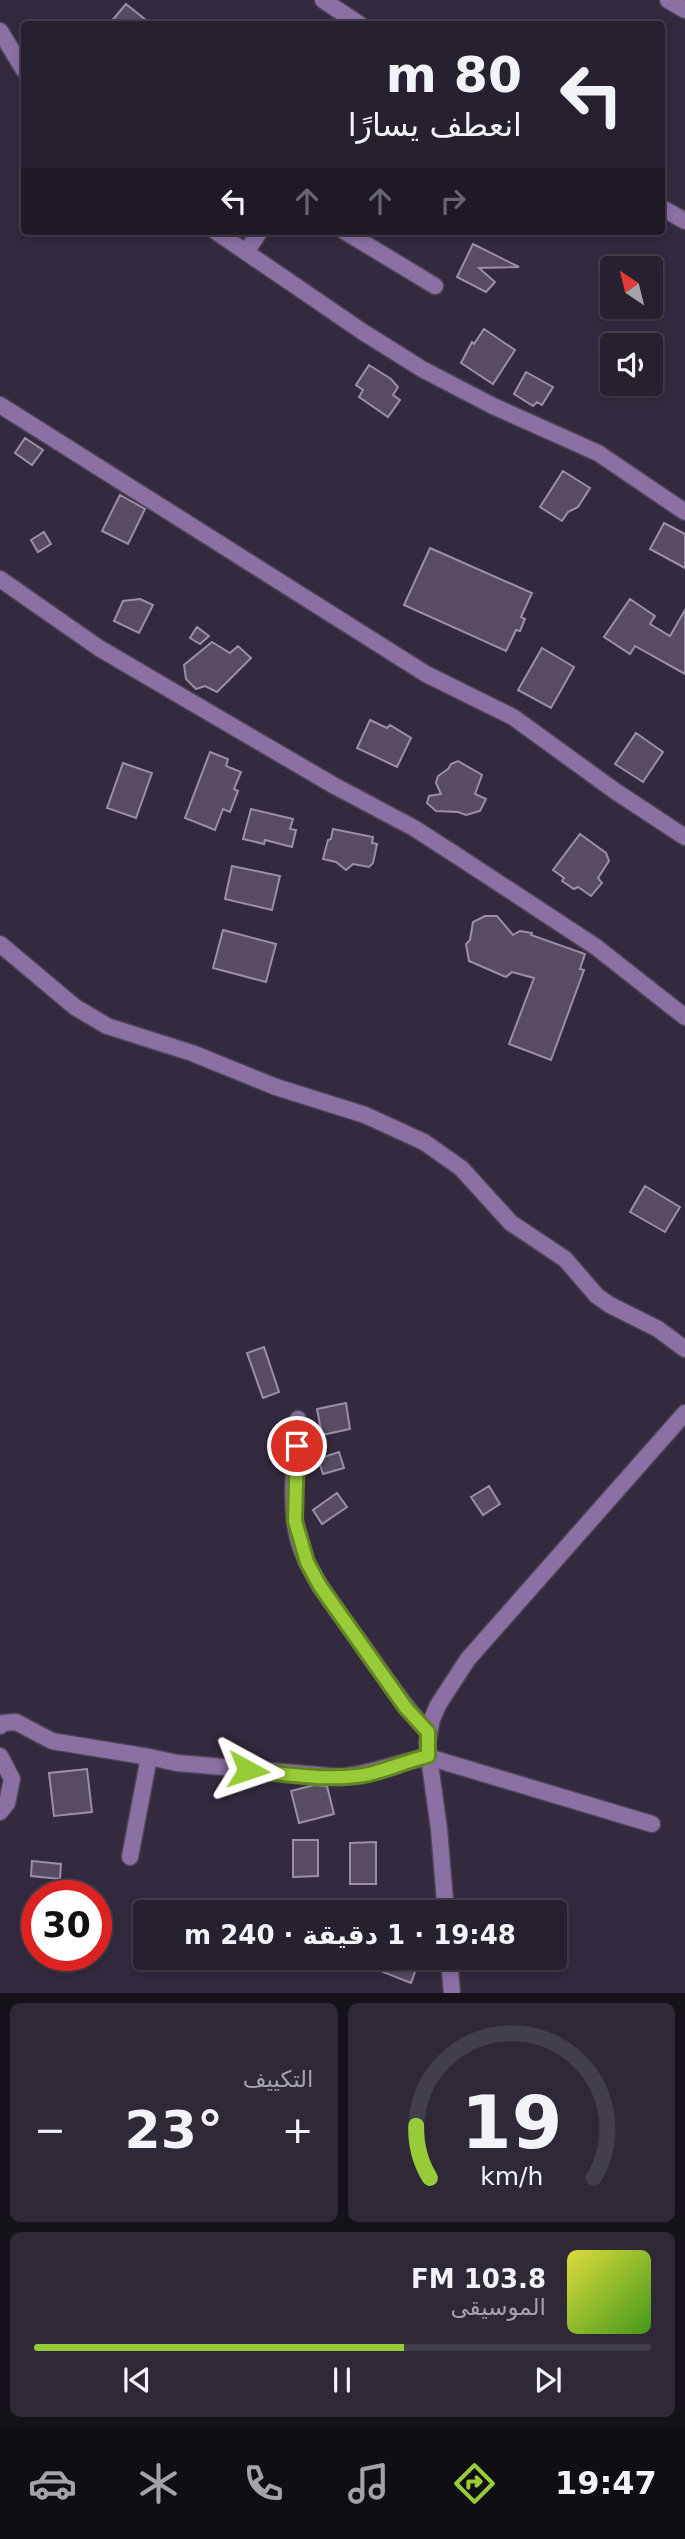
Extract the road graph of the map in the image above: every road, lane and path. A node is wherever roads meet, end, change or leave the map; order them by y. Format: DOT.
graph roads {
  1 [pos="323,0"];
  2 [pos="354,21"];
  3 [pos="0,31"];
  4 [pos="21,65"];
  5 [pos="665,210"];
  6 [pos="685,221"];
  7 [pos="221,235"];
  8 [pos="257,235"];
  9 [pos="351,235"];
  10 [pos="246,252"];
  11 [pos="435,286"];
  12 [pos="0,405"];
  13 [pos="685,512"];
  14 [pos="0,579"];
  15 [pos="685,837"];
  16 [pos="0,944"];
  17 [pos="685,1017"];
  18 [pos="685,1349"];
  19 [pos="685,1413"];
  20 [pos="298,1419"];
  21 [pos="0,1726"];
  22 [pos="428,1732"];
  23 [pos="0,1756"];
  24 [pos="428,1756"];
  25 [pos="149,1757"];
  26 [pos="0,1812"];
  27 [pos="652,1824"];
  28 [pos="130,1857"];
  29 [pos="445,1900"];
  30 [pos="450,1970"];
  31 [pos="452,1993"];
  1 -- 2 [label="street"];
  3 -- 4 [label="street"];
  5 -- 6 [label="street"];
  7 -- 10 [label="street"];
  8 -- 10 [label="street"];
  9 -- 11 [label="street"];
  10 -- 13 [label="street"];
  12 -- 15 [label="street"];
  14 -- 17 [label="street"];
  16 -- 18 [label="street"];
  19 -- 22 [label="street"];
  20 -- 22 [label="street"];
  21 -- 25 [label="street"];
  22 -- 24 [label="street"];
  23 -- 26 [label="street"];
  24 -- 25 [label="street"];
  24 -- 27 [label="street"];
  24 -- 29 [label="street"];
  25 -- 28 [label="street"];
  30 -- 31 [label="street"];
}
